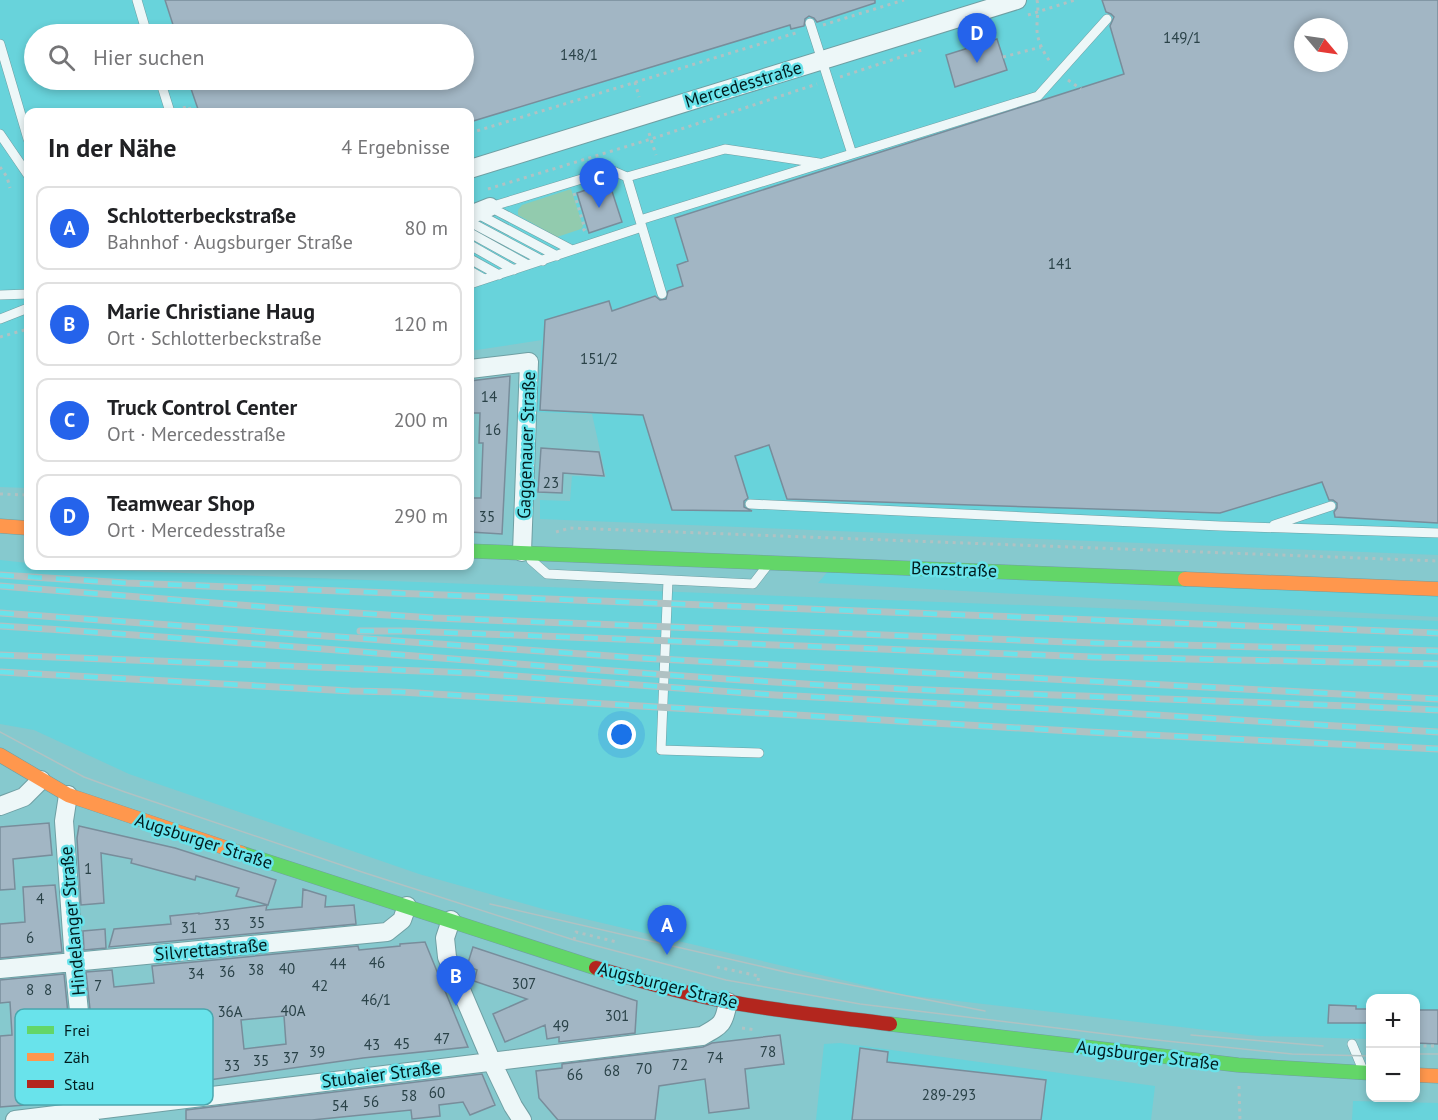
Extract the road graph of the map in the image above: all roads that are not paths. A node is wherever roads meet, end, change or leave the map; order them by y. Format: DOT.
graph roads {
  1 [pos="137,0"];
  2 [pos="1017,0"];
  3 [pos="1107,20"];
  4 [pos="144,24"];
  5 [pos="811,26"];
  6 [pos="0,44"];
  7 [pos="822,60"];
  8 [pos="163,90"];
  9 [pos="169,108"];
  10 [pos="24,125"];
  11 [pos="0,134"];
  12 [pos="852,154"];
  13 [pos="821,163"];
  14 [pos="474,168"];
  15 [pos="24,169"];
  16 [pos="627,177"];
  17 [pos="478,209"];
  18 [pos="641,224"];
  19 [pos="474,235"];
  20 [pos="474,248"];
  21 [pos="572,250"];
  22 [pos="557,256"];
  23 [pos="474,261"];
  24 [pos="543,261"];
  25 [pos="528,265"];
  26 [pos="514,270"];
  27 [pos="474,273"];
  28 [pos="499,275"];
  29 [pos="484,279"];
  30 [pos="474,283"];
  31 [pos="24,294"];
  32 [pos="662,294"];
  33 [pos="0,295"];
  34 [pos="24,310"];
  35 [pos="0,319"];
  36 [pos="474,369"];
  37 [pos="750,504"];
  38 [pos="1331,506"];
  39 [pos="0,526"];
  40 [pos="1266,527"];
  41 [pos="24,528"];
  42 [pos="1438,533"];
  43 [pos="474,551"];
  44 [pos="522,552"];
  45 [pos="771,562"];
  46 [pos="668,580"];
  47 [pos="1438,589"];
  48 [pos="759,753"];
  49 [pos="0,755"];
  50 [pos="41,780"];
  51 [pos="68,795"];
  52 [pos="0,806"];
  53 [pos="407,906"];
  54 [pos="451,920"];
  55 [pos="74,962"];
  56 [pos="0,969"];
  57 [pos="728,1002"];
  58 [pos="79,1009"];
  59 [pos="1352,1044"];
  60 [pos="491,1060"];
  61 [pos="1366,1071"];
  62 [pos="1366,1073"];
  63 [pos="1420,1075"];
  64 [pos="1438,1076"];
  65 [pos="213,1099"];
  66 [pos="168,1105"];
  67 [pos="89,1116"];
  68 [pos="15,1120"];
  69 [pos="522,1120"];
  1 -- 4 [label="lane"];
  2 -- 7 [label="street, Mercedesstraße"];
  3 -- 12 [label="lane"];
  5 -- 7 [label="lane"];
  6 -- 10 [label="lane"];
  7 -- 12 [label="lane"];
  7 -- 14 [label="street, Mercedesstraße"];
  8 -- 9 [label="lane"];
  11 -- 15 [label="lane"];
  12 -- 13 [label="lane"];
  13 -- 16 [label="lane"];
  13 -- 18 [label="lane"];
  16 -- 17 [label="lane"];
  16 -- 18 [label="lane"];
  17 -- 21 [label="lane"];
  17 -- 22 [label="lane"];
  17 -- 24 [label="lane"];
  18 -- 21 [label="lane"];
  18 -- 32 [label="lane"];
  19 -- 25 [label="lane"];
  20 -- 26 [label="lane"];
  21 -- 22 [label="lane"];
  22 -- 24 [label="lane"];
  23 -- 28 [label="lane"];
  24 -- 25 [label="lane"];
  25 -- 26 [label="lane"];
  26 -- 28 [label="lane"];
  27 -- 29 [label="lane"];
  28 -- 29 [label="lane"];
  29 -- 30 [label="lane"];
  31 -- 33 [label="lane"];
  34 -- 35 [label="lane"];
  36 -- 44 [label="street, Gaggenauer Straße"];
  37 -- 40 [label="lane"];
  38 -- 40 [label="lane"];
  39 -- 41 [label="main road"];
  40 -- 42 [label="lane"];
  43 -- 44 [label="main road, Benzstraße"];
  44 -- 45 [label="main road, Benzstraße"];
  44 -- 46 [label="lane"];
  45 -- 46 [label="lane"];
  45 -- 47 [label="main road, Benzstraße"];
  46 -- 48 [label="lane"];
  49 -- 50 [label="main road, Augsburger Straße"];
  50 -- 51 [label="main road, Augsburger Straße"];
  50 -- 52 [label="street"];
  51 -- 53 [label="main road, Augsburger Straße"];
  51 -- 55 [label="street, Hindelanger Straße"];
  53 -- 54 [label="main road, Augsburger Straße"];
  53 -- 55 [label="street, Silvrettastraße"];
  54 -- 57 [label="main road, Augsburger Straße"];
  54 -- 60 [label="street"];
  55 -- 56 [label="street, Silvrettastraße"];
  55 -- 58 [label="street, Hindelanger Straße"];
  57 -- 60 [label="street, Stubaier Straße"];
  57 -- 62 [label="main road, Augsburger Straße"];
  59 -- 61 [label="lane"];
  60 -- 65 [label="street, Stubaier Straße"];
  60 -- 69 [label="street"];
  63 -- 64 [label="main road"];
  66 -- 67 [label="street, Stubaier Straße"];
  67 -- 68 [label="street, Stubaier Straße"];
}
